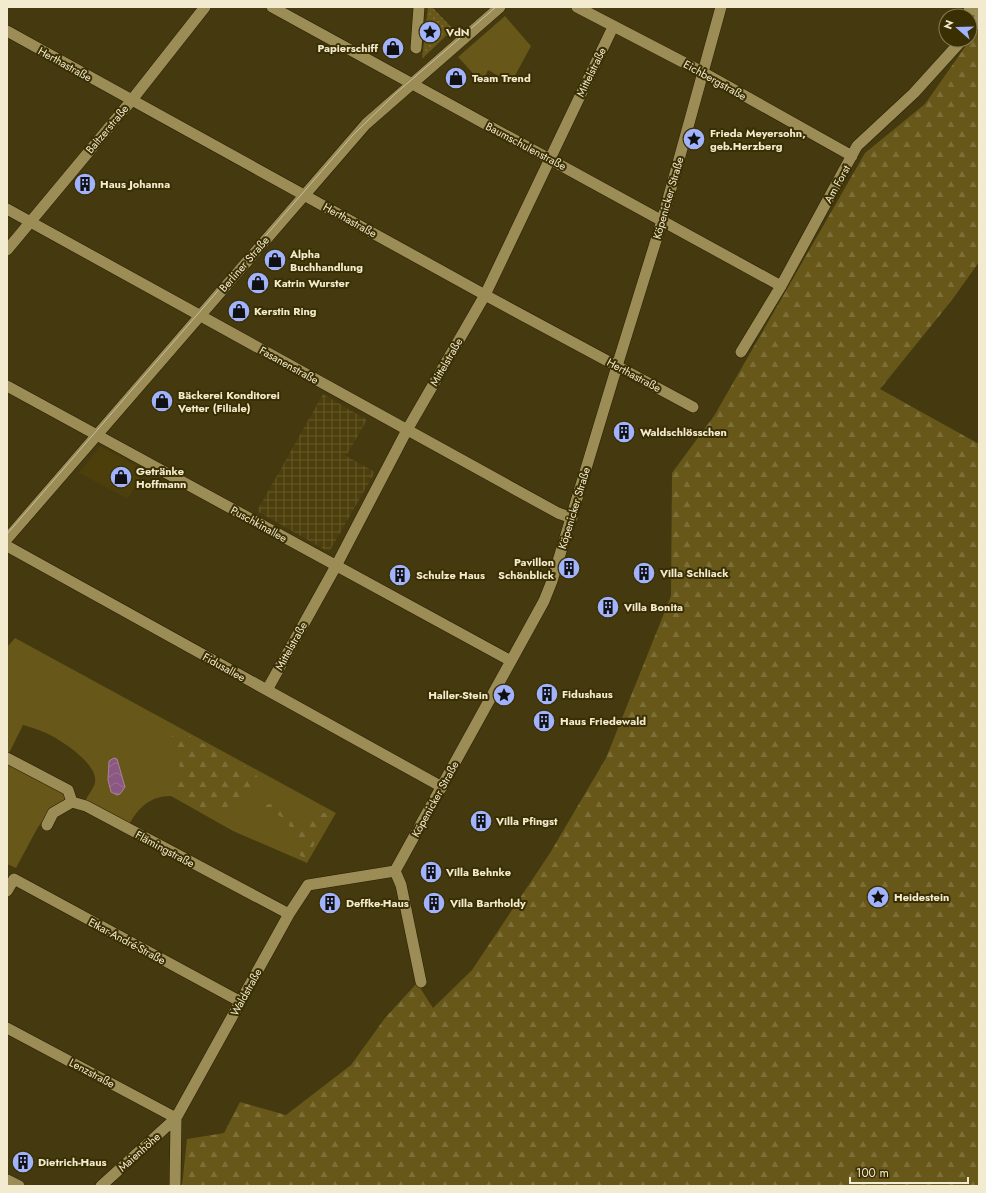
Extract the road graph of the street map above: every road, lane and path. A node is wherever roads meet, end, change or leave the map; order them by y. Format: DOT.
graph roads {
  1 [pos="205,7"];
  2 [pos="272,7"];
  3 [pos="419,7"];
  4 [pos="500,7"];
  5 [pos="577,7"];
  6 [pos="720,7"];
  7 [pos="969,7"];
  8 [pos="979,12"];
  9 [pos="613,27"];
  10 [pos="7,31"];
  11 [pos="416,48"];
  12 [pos="955,48"];
  13 [pos="704,73"];
  14 [pos="412,83"];
  15 [pos="131,101"];
  16 [pos="852,156"];
  17 [pos="549,158"];
  18 [pos="304,195"];
  19 [pos="7,209"];
  20 [pos="662,221"];
  21 [pos="30,222"];
  22 [pos="7,250"];
  23 [pos="781,286"];
  24 [pos="485,295"];
  25 [pos="199,316"];
  26 [pos="742,352"];
  27 [pos="616,366"];
  28 [pos="7,386"];
  29 [pos="693,407"];
  30 [pos="407,430"];
  31 [pos="97,435"];
  32 [pos="572,518"];
  33 [pos="7,539"];
  34 [pos="7,546"];
  35 [pos="336,566"];
  36 [pos="511,661"];
  37 [pos="267,690"];
  38 [pos="7,758"];
  39 [pos="442,787"];
  40 [pos="72,802"];
  41 [pos="47,825"];
  42 [pos="394,871"];
  43 [pos="7,891"];
  44 [pos="289,914"];
  45 [pos="421,982"];
  46 [pos="241,1002"];
  47 [pos="7,1028"];
  48 [pos="176,1118"];
  49 [pos="7,1180"];
  50 [pos="19,1186"];
  51 [pos="101,1186"];
  52 [pos="175,1186"];
  1 -- 15 [label="street, Baltzerstraße"];
  2 -- 14 [label="street, Baumschulenstraße"];
  3 -- 11 [label="street"];
  4 -- 14 [label="street, Berliner Straße"];
  5 -- 9 [label="street, Eichbergstraße"];
  6 -- 13 [label="street, Köpenicker Straße"];
  7 -- 8 [label="street"];
  9 -- 13 [label="street, Eichbergstraße"];
  9 -- 17 [label="street, Mittelstraße"];
  10 -- 15 [label="street, Herthastraße"];
  12 -- 16 [label="street, Am Forst"];
  13 -- 16 [label="street, Eichbergstraße"];
  13 -- 20 [label="street, Köpenicker Straße"];
  14 -- 17 [label="street, Baumschulenstraße"];
  14 -- 18 [label="street, Berliner Straße"];
  15 -- 18 [label="street, Herthastraße"];
  15 -- 21 [label="street, Baltzerstraße"];
  16 -- 23 [label="street, Am Forst"];
  17 -- 20 [label="street, Baumschulenstraße"];
  17 -- 24 [label="street, Mittelstraße"];
  18 -- 24 [label="street, Herthastraße"];
  18 -- 25 [label="street, Berliner Straße"];
  19 -- 21 [label="street, Fasanenstraße"];
  20 -- 23 [label="street, Baumschulenstraße"];
  20 -- 27 [label="street, Köpenicker Straße"];
  21 -- 22 [label="street, Baltzerstraße"];
  21 -- 25 [label="street, Fasanenstraße"];
  23 -- 26 [label="street, Am Forst"];
  24 -- 27 [label="street, Herthastraße"];
  24 -- 30 [label="street, Mittelstraße"];
  25 -- 30 [label="street, Fasanenstraße"];
  25 -- 31 [label="street, Berliner Straße"];
  27 -- 29 [label="street, Herthastraße"];
  27 -- 32 [label="street, Köpenicker Straße"];
  28 -- 31 [label="street, Puschkinallee"];
  30 -- 32 [label="street, Fasanenstraße"];
  30 -- 35 [label="street, Mittelstraße"];
  31 -- 33 [label="street, Berliner Straße"];
  31 -- 35 [label="street, Puschkinallee"];
  32 -- 36 [label="street, Köpenicker Straße"];
  34 -- 37 [label="street, Fidusallee"];
  35 -- 36 [label="street, Puschkinallee"];
  35 -- 37 [label="street, Mittelstraße"];
  36 -- 39 [label="street, Köpenicker Straße"];
  37 -- 39 [label="street, Fidusallee"];
  38 -- 40 [label="street"];
  39 -- 42 [label="street, Köpenicker Straße"];
  40 -- 41 [label="street"];
  40 -- 44 [label="street, Flämingstraße"];
  42 -- 44 [label="street, Waldstraße"];
  42 -- 45 [label="street"];
  43 -- 46 [label="street, Etkar-André-Straße"];
  44 -- 46 [label="street, Waldstraße"];
  46 -- 48 [label="street, Waldstraße"];
  47 -- 48 [label="street, Lenzstraße"];
  48 -- 51 [label="street, Maienhöhe"];
  48 -- 52 [label="street, Waldstraße"];
  49 -- 50 [label="street"];
}
